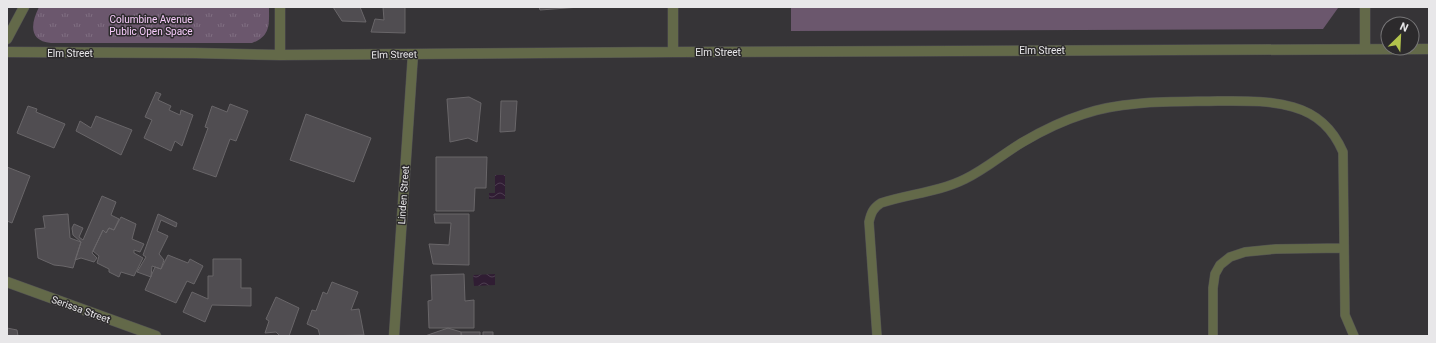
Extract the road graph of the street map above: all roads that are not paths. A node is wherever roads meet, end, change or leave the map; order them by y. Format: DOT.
graph roads {
  1 [pos="24,7"];
  2 [pos="280,7"];
  3 [pos="673,7"];
  4 [pos="1365,7"];
  5 [pos="7,39"];
  6 [pos="1365,49"];
  7 [pos="1429,49"];
  8 [pos="7,52"];
  9 [pos="673,52"];
  10 [pos="413,54"];
  11 [pos="280,55"];
  12 [pos="1344,248"];
  13 [pos="7,282"];
  14 [pos="156,336"];
  15 [pos="394,336"];
  16 [pos="877,336"];
  17 [pos="1213,336"];
  18 [pos="1354,336"];
  1 -- 5 [label="street"];
  2 -- 11 [label="street"];
  3 -- 9 [label="street"];
  4 -- 6 [label="street"];
  6 -- 7 [label="street, Elm Street"];
  6 -- 9 [label="street, Elm Street"];
  8 -- 11 [label="street, Elm Street"];
  9 -- 10 [label="street, Elm Street"];
  10 -- 11 [label="street, Elm Street"];
  10 -- 15 [label="street, Linden Street"];
  12 -- 16 [label="lane"];
  12 -- 17 [label="lane"];
  12 -- 18 [label="lane"];
  13 -- 14 [label="street, Serissa Street"];
}
